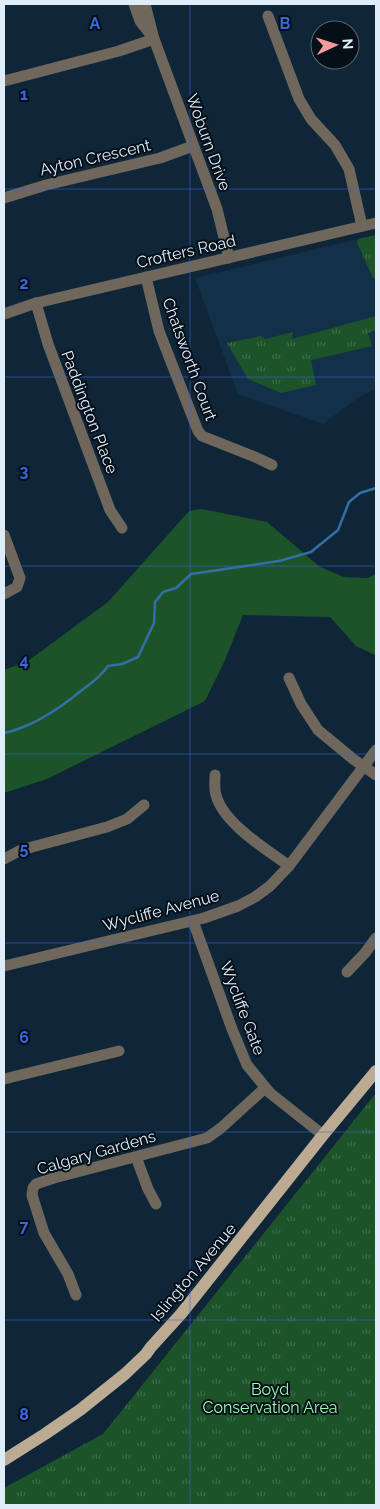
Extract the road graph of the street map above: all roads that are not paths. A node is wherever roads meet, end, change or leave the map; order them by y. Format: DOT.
graph roads {
  1 [pos="134,4"];
  2 [pos="145,4"];
  3 [pos="268,16"];
  4 [pos="154,39"];
  5 [pos="4,81"];
  6 [pos="193,146"];
  7 [pos="4,198"];
  8 [pos="376,223"];
  9 [pos="362,226"];
  10 [pos="229,258"];
  11 [pos="146,277"];
  12 [pos="36,303"];
  13 [pos="4,314"];
  14 [pos="272,465"];
  15 [pos="122,528"];
  16 [pos="4,535"];
  17 [pos="4,594"];
  18 [pos="289,678"];
  19 [pos="376,750"];
  20 [pos="364,766"];
  21 [pos="215,775"];
  22 [pos="376,775"];
  23 [pos="144,805"];
  24 [pos="4,859"];
  25 [pos="289,866"];
  26 [pos="193,921"];
  27 [pos="376,938"];
  28 [pos="4,966"];
  29 [pos="347,972"];
  30 [pos="119,1051"];
  31 [pos="376,1071"];
  32 [pos="4,1079"];
  33 [pos="265,1088"];
  34 [pos="323,1135"];
  35 [pos="136,1157"];
  36 [pos="156,1204"];
  37 [pos="76,1295"];
  38 [pos="4,1460"];
  1 -- 4 [label="street, Woburn Drive"];
  2 -- 4 [label="street, Woburn Drive"];
  3 -- 9 [label="street"];
  4 -- 5 [label="street"];
  4 -- 6 [label="street, Woburn Drive"];
  6 -- 7 [label="street, Ayton Crescent"];
  6 -- 10 [label="street, Woburn Drive"];
  8 -- 9 [label="street, Crofters Road"];
  9 -- 10 [label="street, Crofters Road"];
  10 -- 11 [label="street, Crofters Road"];
  11 -- 12 [label="street, Crofters Road"];
  11 -- 14 [label="street, Chatsworth Court"];
  12 -- 13 [label="street, Crofters Road"];
  12 -- 15 [label="street, Paddington Place"];
  16 -- 17 [label="street"];
  18 -- 20 [label="street"];
  19 -- 20 [label="street, Wycliffe Avenue"];
  20 -- 22 [label="street"];
  20 -- 25 [label="street, Wycliffe Avenue"];
  21 -- 25 [label="street"];
  23 -- 24 [label="street"];
  25 -- 26 [label="street, Wycliffe Avenue"];
  26 -- 28 [label="street, Wycliffe Avenue"];
  26 -- 33 [label="street, Wycliffe Gate"];
  27 -- 29 [label="street"];
  30 -- 32 [label="street"];
  31 -- 34 [label="main road, Islington Avenue"];
  33 -- 34 [label="street, Wycliffe Gate"];
  33 -- 35 [label="street, Calgary Gardens"];
  34 -- 38 [label="main road, Islington Avenue"];
  35 -- 36 [label="street"];
  35 -- 37 [label="street, Calgary Gardens"];
}
